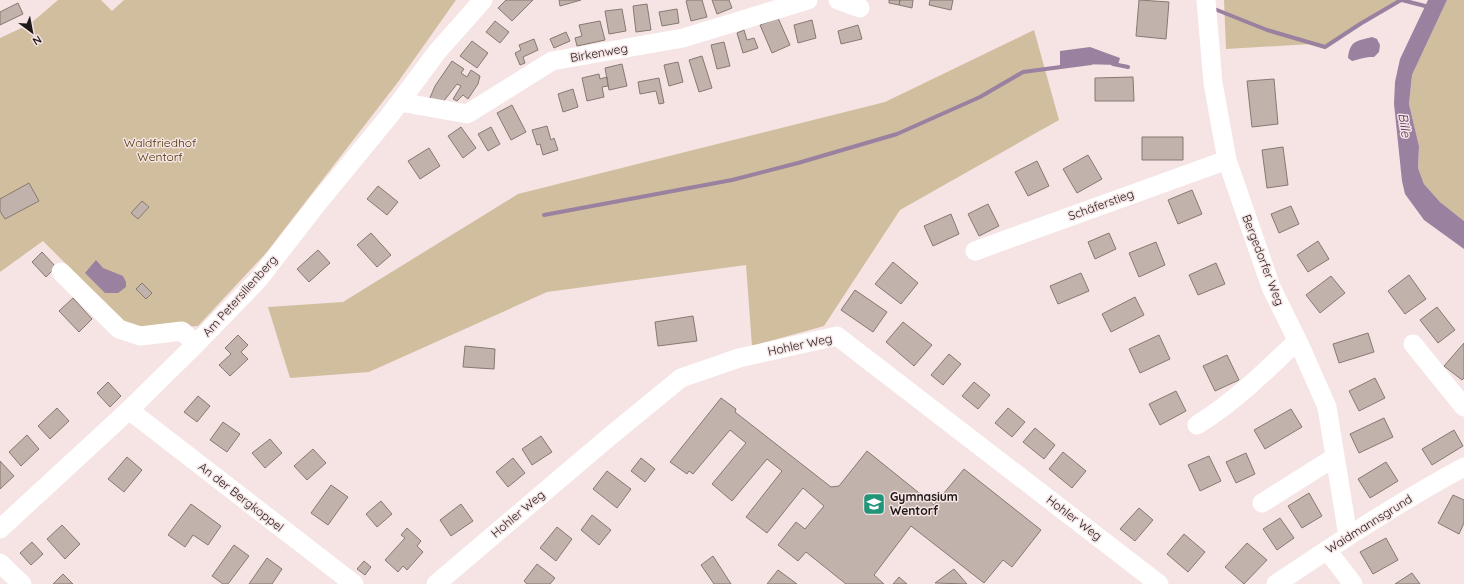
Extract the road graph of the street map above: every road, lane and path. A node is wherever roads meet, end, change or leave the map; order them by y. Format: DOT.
graph roads {
  1 [pos="483,0"];
  2 [pos="808,0"];
  3 [pos="838,0"];
  4 [pos="860,8"];
  5 [pos="1207,8"];
  6 [pos="400,102"];
  7 [pos="1227,160"];
  8 [pos="975,251"];
  9 [pos="61,272"];
  10 [pos="1297,341"];
  11 [pos="196,344"];
  12 [pos="1413,344"];
  13 [pos="1464,408"];
  14 [pos="129,410"];
  15 [pos="1197,425"];
  16 [pos="1335,457"];
  17 [pos="1464,467"];
  18 [pos="1262,502"];
  19 [pos="1,526"];
  20 [pos="1348,536"];
  21 [pos="1327,550"];
  22 [pos="0,563"];
  23 [pos="22,584"];
  24 [pos="354,584"];
  25 [pos="436,584"];
  26 [pos="1159,584"];
  27 [pos="1276,584"];
  28 [pos="1353,584"];
  1 -- 6 [label="street, Am Petersilienberg"];
  2 -- 6 [label="street, Birkenweg"];
  3 -- 4 [label="street"];
  5 -- 7 [label="street, Bergedorfer Weg"];
  6 -- 11 [label="street, Am Petersilienberg"];
  7 -- 8 [label="street, Schäferstieg"];
  7 -- 10 [label="street, Bergedorfer Weg"];
  9 -- 11 [label="street"];
  10 -- 15 [label="street"];
  10 -- 16 [label="street, Bergedorfer Weg"];
  11 -- 14 [label="street, Am Petersilienberg"];
  12 -- 13 [label="street"];
  14 -- 19 [label="street, Am Petersilienberg"];
  14 -- 24 [label="street, An der Bergkoppel"];
  16 -- 18 [label="street"];
  16 -- 20 [label="street, Bergedorfer Weg"];
  17 -- 20 [label="street, Waidmannsgrund"];
  20 -- 21 [label="street, Waidmannsgrund"];
  21 -- 27 [label="street, Waidmannsgrund"];
  21 -- 28 [label="street"];
  22 -- 23 [label="street"];
  25 -- 26 [label="street, Hohler Weg"];
}
